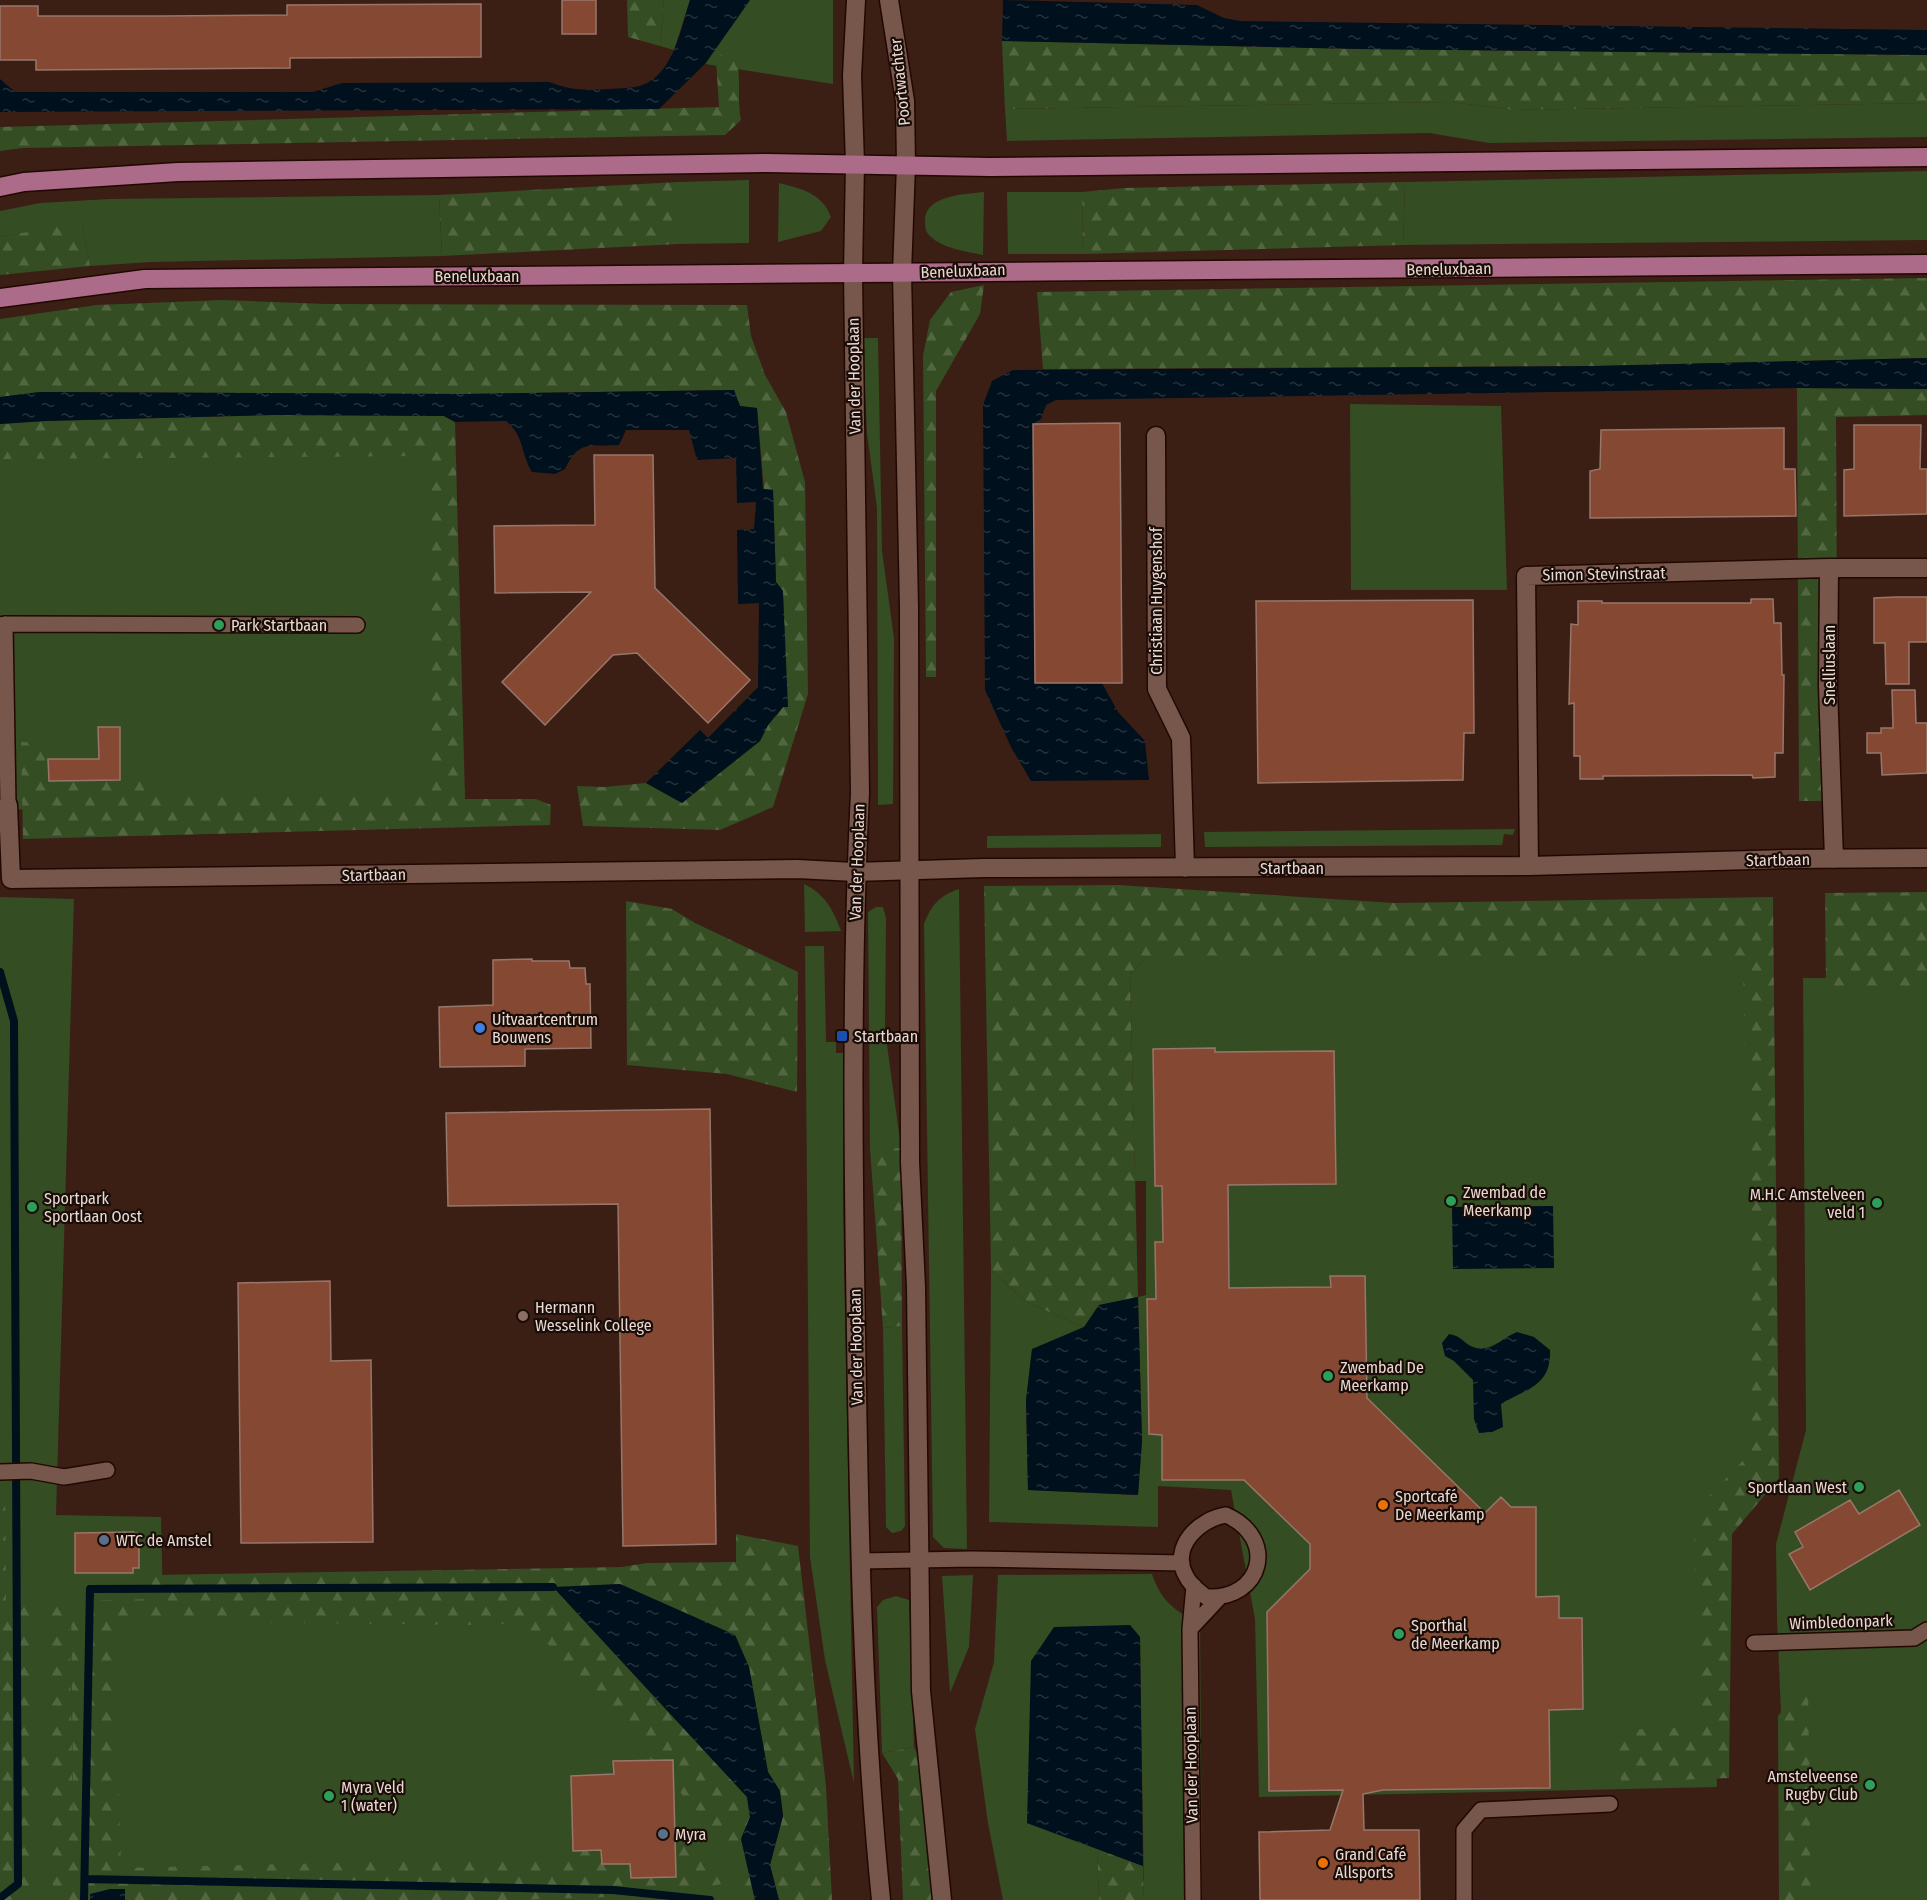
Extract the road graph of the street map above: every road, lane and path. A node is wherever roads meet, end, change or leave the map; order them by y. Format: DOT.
graph roads {
  1 [pos="856,0"];
  2 [pos="889,0"];
  3 [pos="1927,157"];
  4 [pos="855,163"];
  5 [pos="906,165"];
  6 [pos="0,187"];
  7 [pos="1927,264"];
  8 [pos="853,273"];
  9 [pos="902,273"];
  10 [pos="0,298"];
  11 [pos="1156,436"];
  12 [pos="1829,568"];
  13 [pos="1927,568"];
  14 [pos="2,624"];
  15 [pos="357,625"];
  16 [pos="8,805"];
  17 [pos="1927,858"];
  18 [pos="1834,859"];
  19 [pos="1529,866"];
  20 [pos="1185,868"];
  21 [pos="908,871"];
  22 [pos="854,872"];
  23 [pos="107,1470"];
  24 [pos="0,1472"];
  25 [pos="919,1560"];
  26 [pos="860,1561"];
  27 [pos="1182,1563"];
  28 [pos="1194,1586"];
  29 [pos="1219,1598"];
  30 [pos="1190,1629"];
  31 [pos="1927,1630"];
  32 [pos="1754,1643"];
  33 [pos="1610,1804"];
  34 [pos="881,1900"];
  35 [pos="942,1900"];
  36 [pos="1193,1900"];
  37 [pos="1464,1900"];
  1 -- 4 [label="street"];
  2 -- 5 [label="street, Poortwachter"];
  3 -- 5 [label="main road"];
  4 -- 5 [label="main road"];
  4 -- 6 [label="main road"];
  4 -- 8 [label="street, Van der Hooplaan"];
  5 -- 9 [label="street"];
  7 -- 9 [label="main road, Beneluxbaan"];
  8 -- 9 [label="main road, Beneluxbaan"];
  8 -- 10 [label="main road, Beneluxbaan"];
  8 -- 22 [label="street, Van der Hooplaan"];
  9 -- 21 [label="street"];
  11 -- 20 [label="street, Christiaan Huygenshof"];
  12 -- 13 [label="street"];
  12 -- 18 [label="street, Snelliuslaan"];
  12 -- 19 [label="street, Simon Stevinstraat"];
  14 -- 15 [label="lane"];
  14 -- 16 [label="lane"];
  16 -- 22 [label="street, Startbaan"];
  17 -- 18 [label="street, Startbaan"];
  18 -- 19 [label="street, Startbaan"];
  19 -- 20 [label="street, Startbaan"];
  20 -- 21 [label="street, Startbaan"];
  21 -- 22 [label="street, Startbaan"];
  21 -- 25 [label="street"];
  22 -- 26 [label="street, Van der Hooplaan"];
  23 -- 24 [label="lane"];
  25 -- 26 [label="lane"];
  25 -- 27 [label="lane"];
  25 -- 35 [label="street"];
  26 -- 34 [label="street, Van der Hooplaan"];
  27 -- 28 [label="lane"];
  27 -- 29 [label="lane"];
  28 -- 29 [label="lane"];
  28 -- 30 [label="lane, Van der Hooplaan"];
  29 -- 30 [label="lane"];
  30 -- 36 [label="lane, Van der Hooplaan"];
  31 -- 32 [label="lane, Wimbledonpark"];
  33 -- 37 [label="lane"];
}
